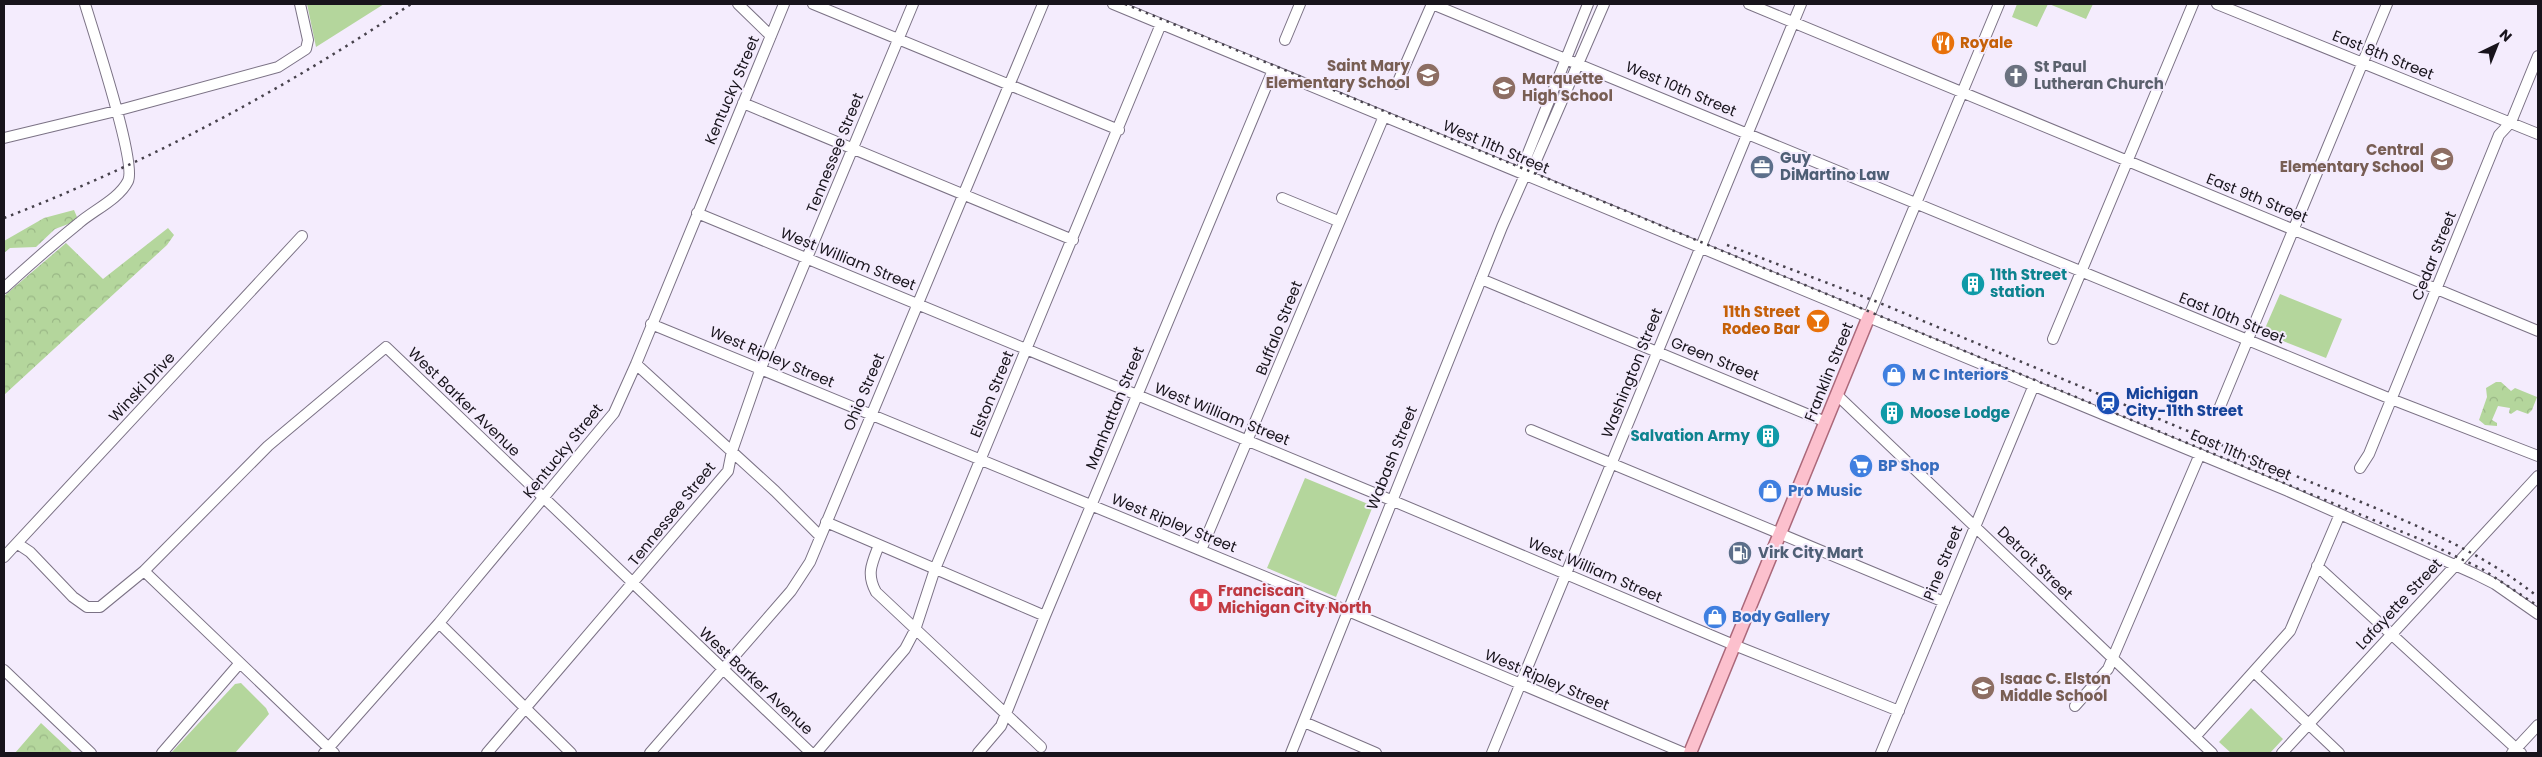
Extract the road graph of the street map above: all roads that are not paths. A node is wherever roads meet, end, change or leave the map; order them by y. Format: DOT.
graph roads {
  1 [pos="85,4"];
  2 [pos="300,4"];
  3 [pos="738,4"];
  4 [pos="784,4"];
  5 [pos="813,4"];
  6 [pos="913,4"];
  7 [pos="1043,4"];
  8 [pos="1112,4"];
  9 [pos="1300,4"];
  10 [pos="1432,4"];
  11 [pos="1588,4"];
  12 [pos="1604,4"];
  13 [pos="1749,4"];
  14 [pos="1801,4"];
  15 [pos="1999,4"];
  16 [pos="2193,4"];
  17 [pos="2217,4"];
  18 [pos="2387,4"];
  19 [pos="1793,22"];
  20 [pos="1162,24"];
  21 [pos="771,36"];
  22 [pos="898,40"];
  23 [pos="1285,40"];
  24 [pos="2538,56"];
  25 [pos="1566,58"];
  26 [pos="1578,63"];
  27 [pos="2362,63"];
  28 [pos="1273,70"];
  29 [pos="1397,84"];
  30 [pos="1008,85"];
  31 [pos="1964,92"];
  32 [pos="742,103"];
  33 [pos="116,111"];
  34 [pos="1384,116"];
  35 [pos="2511,122"];
  36 [pos="1118,130"];
  37 [pos="1747,133"];
  38 [pos="2538,134"];
  39 [pos="4,138"];
  40 [pos="853,149"];
  41 [pos="2128,161"];
  42 [pos="1525,175"];
  43 [pos="963,194"];
  44 [pos="1282,198"];
  45 [pos="1917,203"];
  46 [pos="696,213"];
  47 [pos="1338,221"];
  48 [pos="2293,229"];
  49 [pos="302,236"];
  50 [pos="1073,240"];
  51 [pos="1701,246"];
  52 [pos="808,258"];
  53 [pos="2081,272"];
  54 [pos="1481,279"];
  55 [pos="4,288"];
  56 [pos="2437,289"];
  57 [pos="917,303"];
  58 [pos="1869,316"];
  59 [pos="651,324"];
  60 [pos="2538,331"];
  61 [pos="2053,339"];
  62 [pos="2247,340"];
  63 [pos="1027,349"];
  64 [pos="1656,352"];
  65 [pos="636,364"];
  66 [pos="762,368"];
  67 [pos="2034,385"];
  68 [pos="1137,395"];
  69 [pos="1838,395"];
  70 [pos="2391,399"];
  71 [pos="2219,409"];
  72 [pos="870,414"];
  73 [pos="1826,422"];
  74 [pos="1531,430"];
  75 [pos="1248,442"];
  76 [pos="732,451"];
  77 [pos="2200,454"];
  78 [pos="2538,456"];
  79 [pos="981,459"];
  80 [pos="1612,463"];
  81 [pos="2360,468"];
  82 [pos="2538,476"];
  83 [pos="543,500"];
  84 [pos="1391,500"];
  85 [pos="1091,506"];
  86 [pos="2340,514"];
  87 [pos="826,522"];
  88 [pos="1975,526"];
  89 [pos="1780,533"];
  90 [pos="820,536"];
  91 [pos="18,544"];
  92 [pos="878,545"];
  93 [pos="1202,550"];
  94 [pos="4,557"];
  95 [pos="2456,565"];
  96 [pos="2317,566"];
  97 [pos="935,569"];
  98 [pos="144,571"];
  99 [pos="1564,574"];
  100 [pos="633,585"];
  101 [pos="1944,602"];
  102 [pos="1348,611"];
  103 [pos="2538,614"];
  104 [pos="1045,616"];
  105 [pos="439,624"];
  106 [pos="915,630"];
  107 [pos="2392,633"];
  108 [pos="1734,645"];
  109 [pos="2112,658"];
  110 [pos="239,664"];
  111 [pos="722,669"];
  112 [pos="4,670"];
  113 [pos="2254,672"];
  114 [pos="1520,685"];
  115 [pos="2075,706"];
  116 [pos="525,709"];
  117 [pos="1899,711"];
  118 [pos="1005,714"];
  119 [pos="1304,722"];
  120 [pos="2309,724"];
  121 [pos="2538,724"];
  122 [pos="2195,737"];
  123 [pos="1041,747"];
  124 [pos="329,751"];
  125 [pos="2517,752"];
  126 [pos="91,753"];
  127 [pos="162,753"];
  128 [pos="487,753"];
  129 [pos="572,753"];
  130 [pos="650,753"];
  131 [pos="810,753"];
  132 [pos="816,753"];
  133 [pos="978,753"];
  134 [pos="1291,753"];
  135 [pos="1376,753"];
  136 [pos="1492,753"];
  137 [pos="1684,753"];
  138 [pos="1690,753"];
  139 [pos="1881,753"];
  140 [pos="2212,753"];
  141 [pos="2282,753"];
  142 [pos="2340,753"];
  1 -- 33 [label="street"];
  2 -- 33 [label="street"];
  3 -- 21 [label="street"];
  4 -- 21 [label="street, Kentucky Street"];
  5 -- 22 [label="street"];
  6 -- 22 [label="street, Tennessee Street"];
  7 -- 30 [label="street, Ohio Street"];
  8 -- 20 [label="street, West 11th Street"];
  9 -- 23 [label="street"];
  10 -- 25 [label="street, West 10th Street"];
  10 -- 29 [label="street"];
  11 -- 25 [label="street, Wabash Street"];
  12 -- 26 [label="street, Wabash Street"];
  13 -- 19 [label="street, East 9th Street"];
  14 -- 19 [label="street, Washington Street"];
  15 -- 31 [label="street, Franklin Street"];
  16 -- 41 [label="street"];
  17 -- 27 [label="street, East 8th Street"];
  18 -- 27 [label="street"];
  19 -- 31 [label="street, East 9th Street"];
  19 -- 37 [label="street, Washington Street"];
  20 -- 28 [label="street, West 11th Street"];
  20 -- 36 [label="street, Elston Street"];
  21 -- 32 [label="street, Kentucky Street"];
  22 -- 30 [label="street"];
  22 -- 40 [label="street, Tennessee Street"];
  24 -- 35 [label="street, Cedar Street"];
  25 -- 26 [label="street, West 10th Street"];
  25 -- 42 [label="street, Wabash Street"];
  26 -- 37 [label="street, West 10th Street"];
  26 -- 42 [label="street, Wabash Street"];
  27 -- 35 [label="street, East 8th Street"];
  27 -- 48 [label="street"];
  28 -- 34 [label="street, West 11th Street"];
  28 -- 68 [label="street, Manhattan Street"];
  30 -- 36 [label="street"];
  30 -- 43 [label="street, Ohio Street"];
  31 -- 41 [label="street, East 9th Street"];
  31 -- 45 [label="street, Franklin Street"];
  32 -- 40 [label="street"];
  32 -- 46 [label="street, Kentucky Street"];
  33 -- 39 [label="street"];
  33 -- 55 [label="street"];
  34 -- 42 [label="street, West 11th Street"];
  34 -- 47 [label="street, Buffalo Street"];
  35 -- 38 [label="street, East 8th Street"];
  35 -- 56 [label="street, Cedar Street"];
  36 -- 50 [label="street, Elston Street"];
  37 -- 45 [label="street, West 10th Street"];
  37 -- 51 [label="street, Washington Street"];
  40 -- 43 [label="street"];
  40 -- 52 [label="street, Tennessee Street"];
  41 -- 48 [label="street, East 9th Street"];
  41 -- 53 [label="street"];
  42 -- 51 [label="street, West 11th Street"];
  42 -- 54 [label="street, Wabash Street"];
  43 -- 50 [label="street"];
  43 -- 57 [label="street, Ohio Street"];
  44 -- 47 [label="street"];
  45 -- 53 [label="street, East 10th Street"];
  45 -- 58 [label="street, Franklin Street"];
  46 -- 52 [label="street, West William Street"];
  46 -- 59 [label="street, Kentucky Street"];
  47 -- 75 [label="street, Buffalo Street"];
  48 -- 56 [label="street, East 9th Street"];
  48 -- 62 [label="street"];
  49 -- 91 [label="street, Winski Drive"];
  50 -- 63 [label="street, Elston Street"];
  51 -- 58 [label="street, West 11th Street"];
  51 -- 64 [label="street, Washington Street"];
  52 -- 57 [label="street, West William Street"];
  52 -- 66 [label="street, Tennessee Street"];
  53 -- 61 [label="street"];
  53 -- 62 [label="street, East 10th Street"];
  54 -- 64 [label="street, Green Street"];
  54 -- 84 [label="street, Wabash Street"];
  56 -- 60 [label="street, East 9th Street"];
  56 -- 70 [label="street, Cedar Street"];
  57 -- 63 [label="street, West William Street"];
  57 -- 72 [label="street, Ohio Street"];
  58 -- 67 [label="street, East 11th Street"];
  58 -- 69 [label="main road, Franklin Street"];
  59 -- 65 [label="street, Kentucky Street"];
  59 -- 66 [label="street, West Ripley Street"];
  62 -- 70 [label="street, East 10th Street"];
  62 -- 71 [label="street"];
  63 -- 68 [label="street, West William Street"];
  63 -- 79 [label="street, Elston Street"];
  64 -- 73 [label="street, Green Street"];
  64 -- 80 [label="street, Washington Street"];
  65 -- 76 [label="street"];
  65 -- 83 [label="street, Kentucky Street"];
  66 -- 72 [label="street, West Ripley Street"];
  66 -- 76 [label="street, Tennessee Street"];
  67 -- 77 [label="street, East 11th Street"];
  67 -- 88 [label="street, Pine Street"];
  68 -- 75 [label="street, West William Street"];
  68 -- 85 [label="street, Manhattan Street"];
  69 -- 73 [label="main road, Franklin Street"];
  69 -- 88 [label="street, Detroit Street"];
  70 -- 78 [label="street, East 10th Street"];
  70 -- 81 [label="street, Cedar Street"];
  72 -- 79 [label="street, West Ripley Street"];
  72 -- 87 [label="street, Ohio Street"];
  73 -- 89 [label="main road, Franklin Street"];
  74 -- 80 [label="street"];
  75 -- 84 [label="street, West William Street"];
  75 -- 93 [label="street, Buffalo Street"];
  76 -- 90 [label="street"];
  76 -- 100 [label="street, Tennessee Street"];
  77 -- 86 [label="street, East 11th Street"];
  77 -- 109 [label="street"];
  79 -- 85 [label="street, West Ripley Street"];
  79 -- 97 [label="street, Elston Street"];
  80 -- 89 [label="street"];
  80 -- 99 [label="street, Washington Street"];
  82 -- 95 [label="street, Lafayette Street"];
  83 -- 98 [label="street, West Barker Avenue"];
  83 -- 100 [label="street, West Barker Avenue"];
  83 -- 105 [label="street, Kentucky Street"];
  84 -- 99 [label="street, West William Street"];
  84 -- 102 [label="street, Wabash Street"];
  85 -- 93 [label="street, West Ripley Street"];
  85 -- 104 [label="street, Manhattan Street"];
  86 -- 95 [label="street, East 11th Street"];
  86 -- 96 [label="street"];
  87 -- 90 [label="street, Ohio Street"];
  87 -- 92 [label="street"];
  88 -- 101 [label="street, Pine Street"];
  88 -- 109 [label="street, Detroit Street"];
  89 -- 101 [label="street"];
  89 -- 108 [label="main road, Franklin Street"];
  90 -- 111 [label="street, Ohio Street"];
  91 -- 94 [label="street, Winski Drive"];
  91 -- 98 [label="street, West Barker Avenue"];
  92 -- 97 [label="street"];
  92 -- 106 [label="street"];
  93 -- 102 [label="street, West Ripley Street"];
  95 -- 103 [label="street, East 11th Street"];
  95 -- 107 [label="street, Lafayette Street"];
  96 -- 107 [label="street"];
  96 -- 113 [label="street"];
  97 -- 104 [label="street"];
  97 -- 106 [label="street, Elston Street"];
  98 -- 110 [label="street"];
  99 -- 108 [label="street, West William Street"];
  99 -- 114 [label="street, Washington Street"];
  100 -- 111 [label="street, West Barker Avenue"];
  100 -- 116 [label="street, Tennessee Street"];
  101 -- 117 [label="street, Pine Street"];
  102 -- 114 [label="street, West Ripley Street"];
  102 -- 119 [label="street, Wabash Street"];
  104 -- 118 [label="street, Manhattan Street"];
  105 -- 116 [label="street"];
  105 -- 124 [label="street, Kentucky Street"];
  106 -- 118 [label="street"];
  106 -- 132 [label="street, Elston Street"];
  107 -- 120 [label="street, Lafayette Street"];
  107 -- 125 [label="street"];
  108 -- 117 [label="street, West William Street"];
  108 -- 138 [label="main road, Franklin Street"];
  109 -- 115 [label="street"];
  109 -- 122 [label="street, Detroit Street"];
  110 -- 124 [label="street"];
  110 -- 127 [label="street"];
  111 -- 130 [label="street, Ohio Street"];
  111 -- 131 [label="street, West Barker Avenue"];
  112 -- 126 [label="street"];
  113 -- 120 [label="street"];
  113 -- 122 [label="street"];
  114 -- 136 [label="street, Washington Street"];
  114 -- 137 [label="street, West Ripley Street"];
  116 -- 128 [label="street, Tennessee Street"];
  116 -- 129 [label="street"];
  117 -- 139 [label="street, Pine Street"];
  118 -- 123 [label="street"];
  118 -- 133 [label="street, Manhattan Street"];
  119 -- 134 [label="street, Wabash Street"];
  119 -- 135 [label="street"];
  120 -- 141 [label="street, Lafayette Street"];
  120 -- 142 [label="street"];
  121 -- 125 [label="street"];
  122 -- 140 [label="street, Detroit Street"];
}
